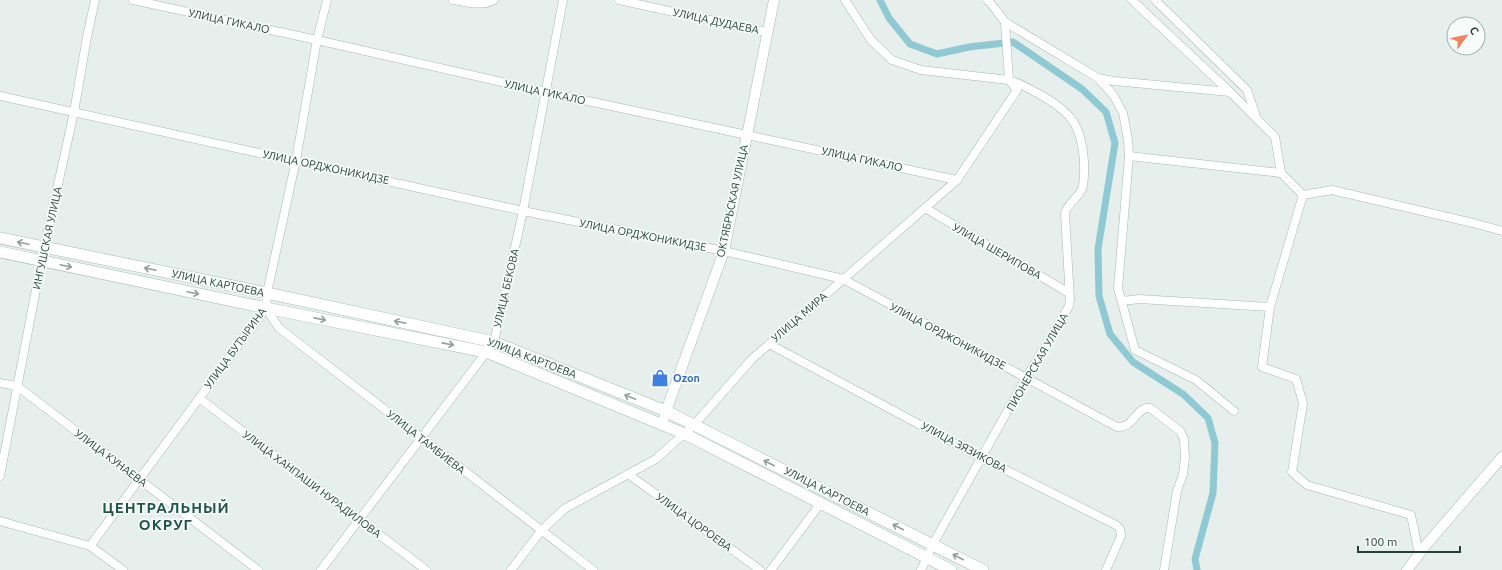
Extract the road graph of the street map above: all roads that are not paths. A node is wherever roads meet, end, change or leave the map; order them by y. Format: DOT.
graph roads {
  1 [pos="95,0"];
  2 [pos="133,0"];
  3 [pos="327,0"];
  4 [pos="453,0"];
  5 [pos="494,0"];
  6 [pos="563,0"];
  7 [pos="619,0"];
  8 [pos="774,0"];
  9 [pos="845,0"];
  10 [pos="1132,0"];
  11 [pos="1154,0"];
  12 [pos="992,2"];
  13 [pos="1005,22"];
  14 [pos="766,32"];
  15 [pos="317,40"];
  16 [pos="1098,78"];
  17 [pos="1009,80"];
  18 [pos="546,92"];
  19 [pos="1230,92"];
  20 [pos="0,96"];
  21 [pos="74,112"];
  22 [pos="1257,118"];
  23 [pos="746,135"];
  24 [pos="1129,156"];
  25 [pos="296,160"];
  26 [pos="1282,174"];
  27 [pos="957,180"];
  28 [pos="1303,195"];
  29 [pos="925,208"];
  30 [pos="523,211"];
  31 [pos="1502,231"];
  32 [pos="0,238"];
  33 [pos="44,248"];
  34 [pos="724,251"];
  35 [pos="0,252"];
  36 [pos="42,261"];
  37 [pos="843,279"];
  38 [pos="267,293"];
  39 [pos="1069,293"];
  40 [pos="1122,301"];
  41 [pos="1270,307"];
  42 [pos="266,308"];
  43 [pos="494,342"];
  44 [pos="769,344"];
  45 [pos="486,352"];
  46 [pos="1026,378"];
  47 [pos="0,383"];
  48 [pos="17,386"];
  49 [pos="199,398"];
  50 [pos="1234,410"];
  51 [pos="666,411"];
  52 [pos="662,425"];
  53 [pos="694,425"];
  54 [pos="685,434"];
  55 [pos="420,438"];
  56 [pos="1502,457"];
  57 [pos="982,458"];
  58 [pos="628,474"];
  59 [pos="0,476"];
  60 [pos="139,478"];
  61 [pos="820,504"];
  62 [pos="359,520"];
  63 [pos="0,521"];
  64 [pos="541,532"];
  65 [pos="933,544"];
  66 [pos="90,546"];
  67 [pos="1419,554"];
  68 [pos="927,558"];
  69 [pos="1164,566"];
  70 [pos="123,570"];
  71 [pos="258,570"];
  72 [pos="321,570"];
  73 [pos="426,570"];
  74 [pos="511,570"];
  75 [pos="593,570"];
  76 [pos="760,570"];
  77 [pos="771,570"];
  78 [pos="921,570"];
  79 [pos="951,570"];
  80 [pos="983,570"];
  81 [pos="1106,570"];
  82 [pos="1407,570"];
  1 -- 21 [label="street, ИНГУШСКАЯ УЛИЦА"];
  2 -- 15 [label="street, УЛИЦА ГИКАЛО"];
  3 -- 15 [label="street, УЛИЦА БУТЫРИНА"];
  4 -- 5 [label="street"];
  6 -- 18 [label="street, УЛИЦА БЕКОВА"];
  7 -- 14 [label="street, УЛИЦА ДУДАЕВА"];
  8 -- 14 [label="street, ОКТЯБРЬСКАЯ УЛИЦА"];
  9 -- 17 [label="street"];
  10 -- 19 [label="street"];
  11 -- 22 [label="street"];
  12 -- 13 [label="street"];
  13 -- 16 [label="street"];
  13 -- 17 [label="street, УЛИЦА МИРА"];
  14 -- 23 [label="street, ОКТЯБРЬСКАЯ УЛИЦА"];
  15 -- 18 [label="street, УЛИЦА ГИКАЛО"];
  15 -- 25 [label="street, УЛИЦА БУТЫРИНА"];
  16 -- 19 [label="street"];
  16 -- 24 [label="street"];
  17 -- 27 [label="street, УЛИЦА МИРА"];
  17 -- 39 [label="street, ПИОНЕРСКАЯ УЛИЦА"];
  18 -- 23 [label="street, УЛИЦА ГИКАЛО"];
  18 -- 30 [label="street, УЛИЦА БЕКОВА"];
  19 -- 22 [label="street"];
  20 -- 21 [label="street, УЛИЦА ОРДЖОНИКИДЗЕ"];
  21 -- 25 [label="street, УЛИЦА ОРДЖОНИКИДЗЕ"];
  21 -- 33 [label="street, ИНГУШСКАЯ УЛИЦА"];
  22 -- 26 [label="street"];
  23 -- 27 [label="street, УЛИЦА ГИКАЛО"];
  23 -- 34 [label="street, ОКТЯБРЬСКАЯ УЛИЦА"];
  24 -- 26 [label="street"];
  24 -- 40 [label="street"];
  25 -- 30 [label="street, УЛИЦА ОРДЖОНИКИДЗЕ"];
  25 -- 38 [label="street, УЛИЦА БУТЫРИНА"];
  26 -- 28 [label="street"];
  27 -- 29 [label="street, УЛИЦА МИРА"];
  28 -- 31 [label="street"];
  28 -- 41 [label="street"];
  29 -- 37 [label="street, УЛИЦА МИРА"];
  29 -- 39 [label="street, УЛИЦА ШЕРИПОВА"];
  30 -- 34 [label="street, УЛИЦА ОРДЖОНИКИДЗЕ"];
  30 -- 43 [label="street, УЛИЦА БЕКОВА"];
  33 -- 32 [label="main road, УЛИЦА КАРТОЕВА, one-way"];
  33 -- 36 [label="street, ИНГУШСКАЯ УЛИЦА"];
  38 -- 33 [label="main road, УЛИЦА КАРТОЕВА, one-way"];
  34 -- 37 [label="street, УЛИЦА ОРДЖОНИКИДЗЕ"];
  34 -- 51 [label="street, ОКТЯБРЬСКАЯ УЛИЦА"];
  35 -- 36 [label="main road, УЛИЦА КАРТОЕВА"];
  36 -- 42 [label="main road, УЛИЦА КАРТОЕВА, one-way"];
  36 -- 48 [label="street, ИНГУШСКАЯ УЛИЦА"];
  37 -- 44 [label="street, УЛИЦА МИРА"];
  37 -- 46 [label="street, УЛИЦА ОРДЖОНИКИДЗЕ"];
  38 -- 42 [label="street, УЛИЦА БУТЫРИНА"];
  43 -- 38 [label="main road, УЛИЦА КАРТОЕВА, one-way"];
  39 -- 46 [label="street, ПИОНЕРСКАЯ УЛИЦА"];
  40 -- 41 [label="street"];
  40 -- 50 [label="street"];
  41 -- 67 [label="street"];
  42 -- 45 [label="main road, УЛИЦА КАРТОЕВА, one-way"];
  42 -- 49 [label="street, УЛИЦА БУТЫРИНА"];
  42 -- 55 [label="street, УЛИЦА ТАМБИЕВА"];
  43 -- 45 [label="street, УЛИЦА БЕКОВА"];
  51 -- 43 [label="main road, УЛИЦА КАРТОЕВА, one-way"];
  44 -- 53 [label="street, УЛИЦА МИРА"];
  44 -- 57 [label="street, УЛИЦА ЗЯЗИКОВА"];
  45 -- 52 [label="main road, УЛИЦА КАРТОЕВА"];
  45 -- 55 [label="street, УЛИЦА БЕКОВА"];
  46 -- 57 [label="street, ПИОНЕРСКАЯ УЛИЦА"];
  46 -- 69 [label="street, УЛИЦА ОРДЖОНИКИДЗЕ"];
  47 -- 48 [label="street, УЛИЦА КУНАЕВА"];
  48 -- 59 [label="street, ИНГУШСКАЯ УЛИЦА"];
  48 -- 60 [label="street, УЛИЦА КУНАЕВА"];
  49 -- 60 [label="street, УЛИЦА БУТЫРИНА"];
  49 -- 62 [label="street, УЛИЦА ХАНПАШИ НУРАДИЛОВА"];
  51 -- 52 [label="street, ОКТЯБРЬСКАЯ УЛИЦА"];
  51 -- 53 [label="main road, УЛИЦА КАРТОЕВА"];
  52 -- 54 [label="main road, УЛИЦА КАРТОЕВА"];
  53 -- 54 [label="street, УЛИЦА МИРА"];
  65 -- 53 [label="main road, УЛИЦА КАРТОЕВА, one-way"];
  54 -- 58 [label="street, УЛИЦА МИРА"];
  54 -- 61 [label="main road, УЛИЦА КАРТОЕВА"];
  55 -- 62 [label="street, УЛИЦА БЕКОВА"];
  55 -- 64 [label="street, УЛИЦА ТАМБИЕВА"];
  56 -- 67 [label="street"];
  57 -- 65 [label="street, ПИОНЕРСКАЯ УЛИЦА"];
  57 -- 81 [label="street, УЛИЦА ЗЯЗИКОВА"];
  58 -- 64 [label="street, УЛИЦА МИРА"];
  58 -- 76 [label="street, УЛИЦА ЦОРОЕВА"];
  60 -- 66 [label="street, УЛИЦА БУТЫРИНА"];
  60 -- 71 [label="street, УЛИЦА КУНАЕВА"];
  61 -- 68 [label="main road, УЛИЦА КАРТОЕВА"];
  61 -- 77 [label="street"];
  62 -- 72 [label="street, УЛИЦА БЕКОВА"];
  62 -- 73 [label="street, УЛИЦА ХАНПАШИ НУРАДИЛОВА"];
  63 -- 66 [label="street"];
  64 -- 74 [label="street, УЛИЦА МИРА"];
  64 -- 75 [label="street, УЛИЦА ТАМБИЕВА"];
  65 -- 68 [label="street, ПИОНЕРСКАЯ УЛИЦА"];
  80 -- 65 [label="main road, УЛИЦА КАРТОЕВА, one-way"];
  66 -- 70 [label="street"];
  67 -- 82 [label="street"];
  68 -- 78 [label="street, ПИОНЕРСКАЯ УЛИЦА"];
  68 -- 79 [label="main road, УЛИЦА КАРТОЕВА"];
}
